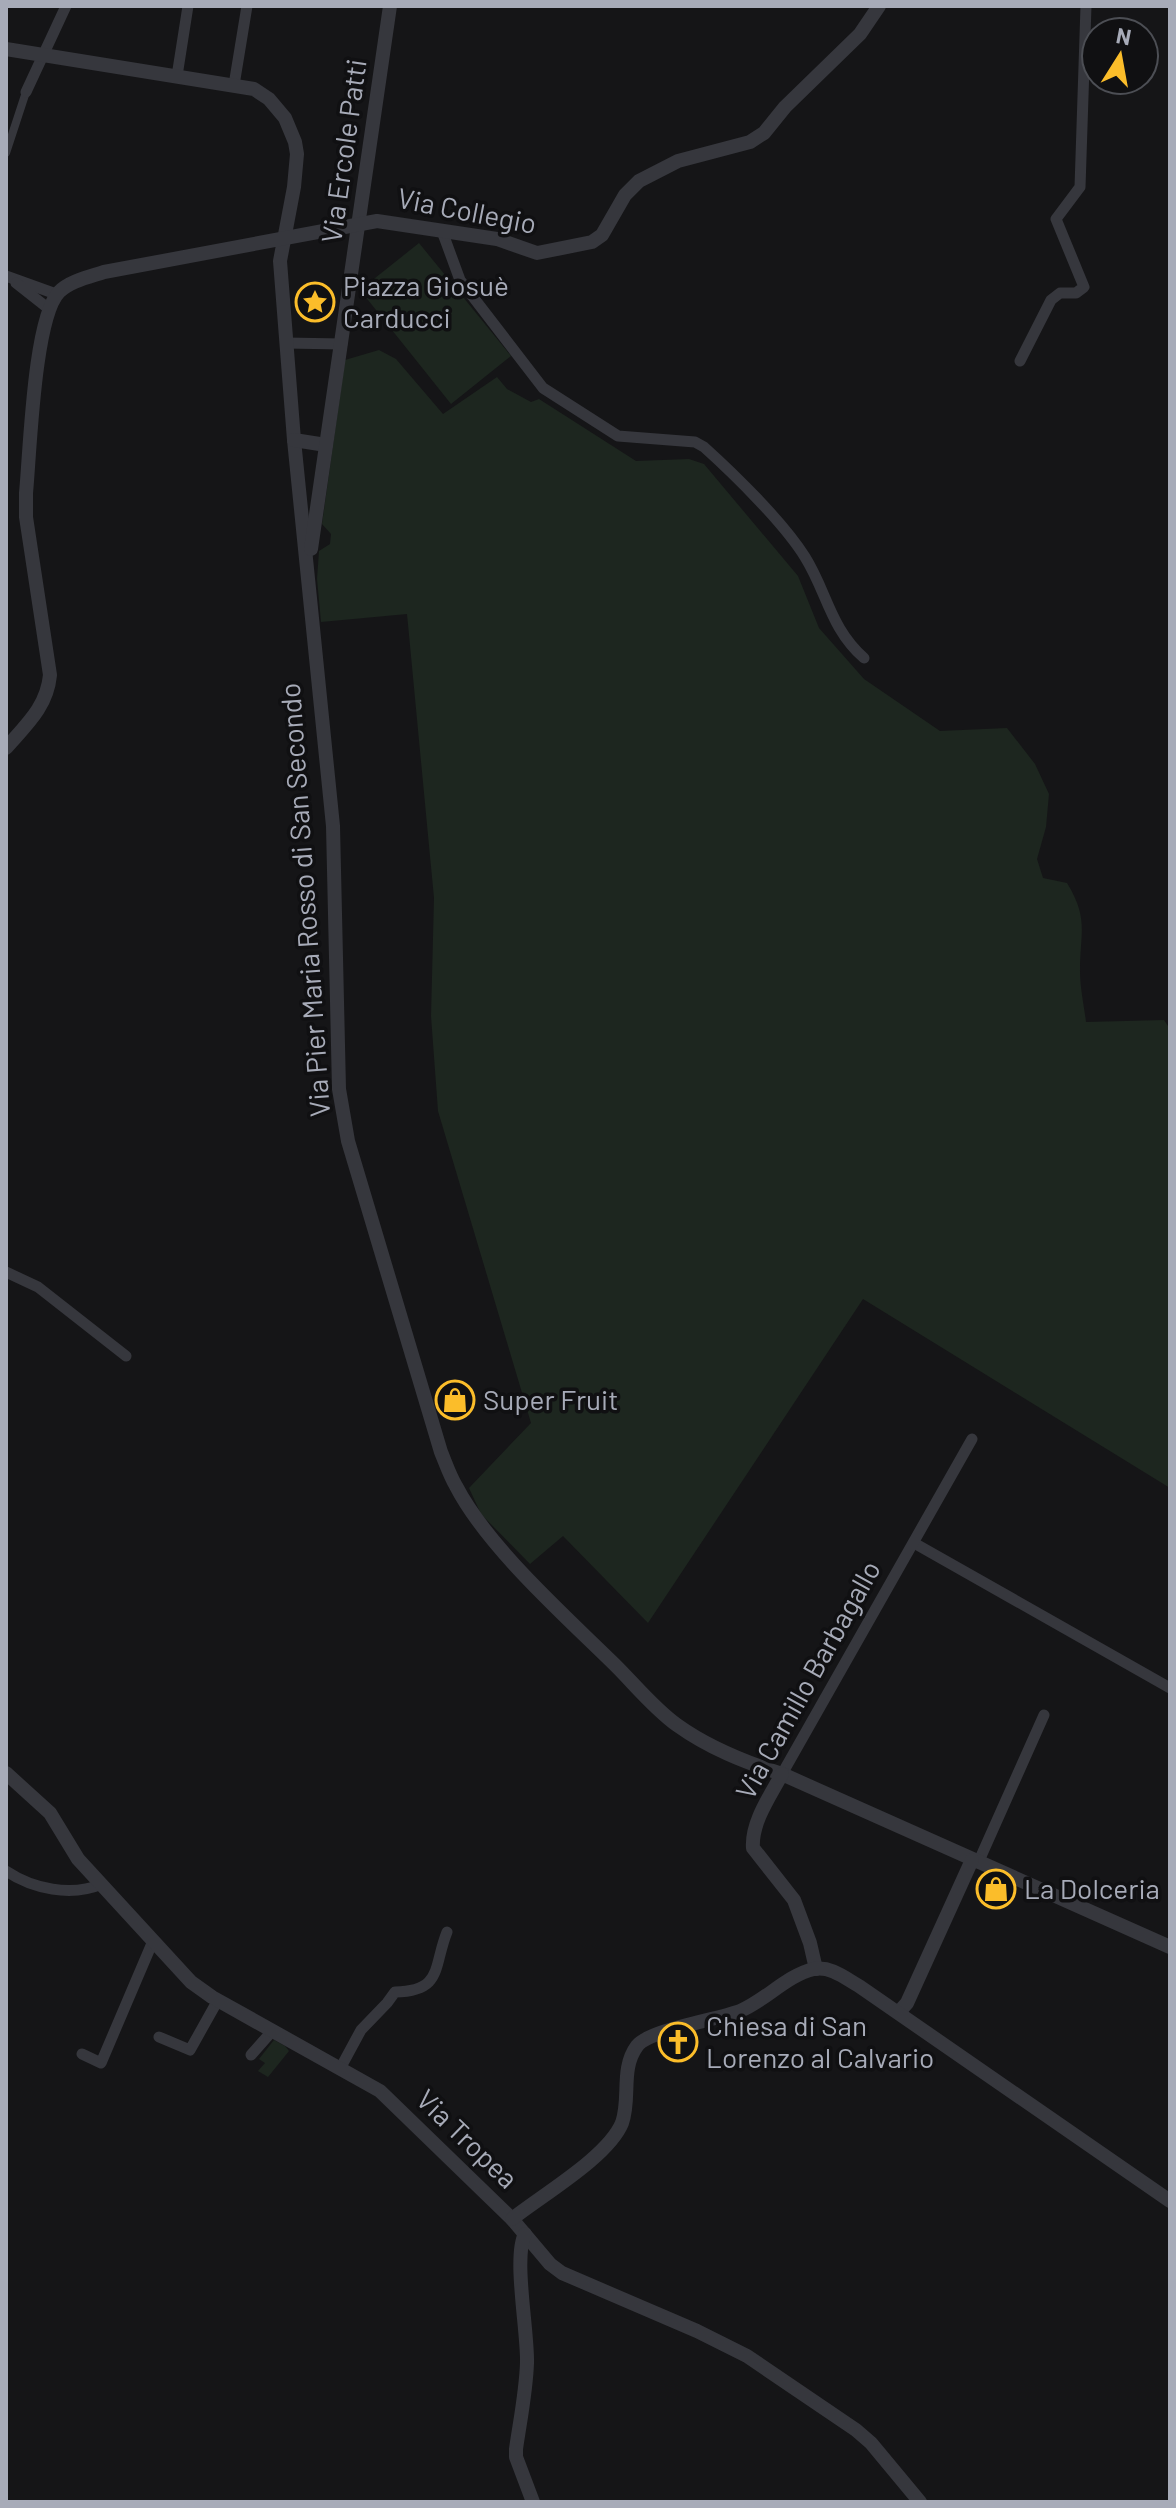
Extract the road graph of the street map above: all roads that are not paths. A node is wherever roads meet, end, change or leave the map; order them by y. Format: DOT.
graph roads {
  1 [pos="66,6"];
  2 [pos="188,6"];
  3 [pos="247,6"];
  4 [pos="390,6"];
  5 [pos="879,6"];
  6 [pos="1086,6"];
  7 [pos="6,49"];
  8 [pos="44,55"];
  9 [pos="177,76"];
  10 [pos="234,85"];
  11 [pos="26,92"];
  12 [pos="6,153"];
  13 [pos="361,222"];
  14 [pos="442,231"];
  15 [pos="284,238"];
  16 [pos="7,275"];
  17 [pos="56,294"];
  18 [pos="49,309"];
  19 [pos="286,343"];
  20 [pos="342,344"];
  21 [pos="1020,361"];
  22 [pos="294,440"];
  23 [pos="326,445"];
  24 [pos="311,605"];
  25 [pos="864,658"];
  26 [pos="6,748"];
  27 [pos="6,1272"];
  28 [pos="126,1356"];
  29 [pos="972,1439"];
  30 [pos="914,1543"];
  31 [pos="1170,1688"];
  32 [pos="1044,1715"];
  33 [pos="6,1773"];
  34 [pos="782,1774"];
  35 [pos="975,1861"];
  36 [pos="6,1871"];
  37 [pos="102,1884"];
  38 [pos="447,1932"];
  39 [pos="153,1941"];
  40 [pos="1170,1947"];
  41 [pos="816,1964"];
  42 [pos="218,2000"];
  43 [pos="899,2012"];
  44 [pos="273,2030"];
  45 [pos="159,2037"];
  46 [pos="82,2054"];
  47 [pos="251,2055"];
  48 [pos="341,2067"];
  49 [pos="1170,2201"];
  50 [pos="512,2219"];
  51 [pos="525,2234"];
  52 [pos="533,2502"];
  53 [pos="920,2502"];
  1 -- 8 [label="street"];
  2 -- 9 [label="street"];
  3 -- 10 [label="street"];
  4 -- 13 [label="street, Via Ercole Patti"];
  5 -- 14 [label="street, Via Collegio"];
  6 -- 21 [label="street"];
  7 -- 8 [label="street, Via Pier Maria Rosso di San Secondo"];
  8 -- 9 [label="street, Via Pier Maria Rosso di San Secondo"];
  8 -- 11 [label="street"];
  9 -- 10 [label="street, Via Pier Maria Rosso di San Secondo"];
  10 -- 15 [label="street, Via Pier Maria Rosso di San Secondo"];
  11 -- 12 [label="street"];
  13 -- 14 [label="street, Via Collegio"];
  13 -- 15 [label="street, Via Collegio"];
  13 -- 20 [label="street, Via Ercole Patti"];
  14 -- 25 [label="street"];
  15 -- 17 [label="street, Via Collegio"];
  15 -- 19 [label="street, Via Pier Maria Rosso di San Secondo"];
  16 -- 17 [label="street"];
  16 -- 18 [label="street"];
  17 -- 18 [label="street"];
  18 -- 26 [label="street"];
  19 -- 20 [label="street"];
  19 -- 22 [label="street, Via Pier Maria Rosso di San Secondo"];
  20 -- 23 [label="street, Via Ercole Patti"];
  22 -- 23 [label="street"];
  22 -- 24 [label="street, Via Pier Maria Rosso di San Secondo"];
  23 -- 24 [label="street, Via Ercole Patti"];
  24 -- 34 [label="street, Via Pier Maria Rosso di San Secondo"];
  27 -- 28 [label="street"];
  29 -- 30 [label="street, Via Camillo Barbagallo"];
  30 -- 31 [label="street, Via Camillo Barbagallo"];
  30 -- 34 [label="street, Via Camillo Barbagallo"];
  32 -- 35 [label="street"];
  33 -- 37 [label="street, Via Tropea"];
  34 -- 35 [label="street, Via Pier Maria Rosso di San Secondo"];
  34 -- 41 [label="street, Via Camillo Barbagallo"];
  35 -- 40 [label="street, Via Pier Maria Rosso di San Secondo"];
  35 -- 43 [label="street"];
  36 -- 37 [label="street"];
  37 -- 39 [label="street, Via Tropea"];
  38 -- 48 [label="street"];
  39 -- 42 [label="street, Via Tropea"];
  39 -- 46 [label="street"];
  41 -- 43 [label="street"];
  41 -- 50 [label="street"];
  42 -- 44 [label="street, Via Tropea"];
  42 -- 45 [label="street"];
  43 -- 49 [label="street"];
  44 -- 47 [label="street"];
  44 -- 48 [label="street, Via Tropea"];
  48 -- 50 [label="street, Via Tropea"];
  50 -- 51 [label="street, Via Tropea"];
  51 -- 52 [label="street"];
  51 -- 53 [label="street, Via Tropea"];
}
